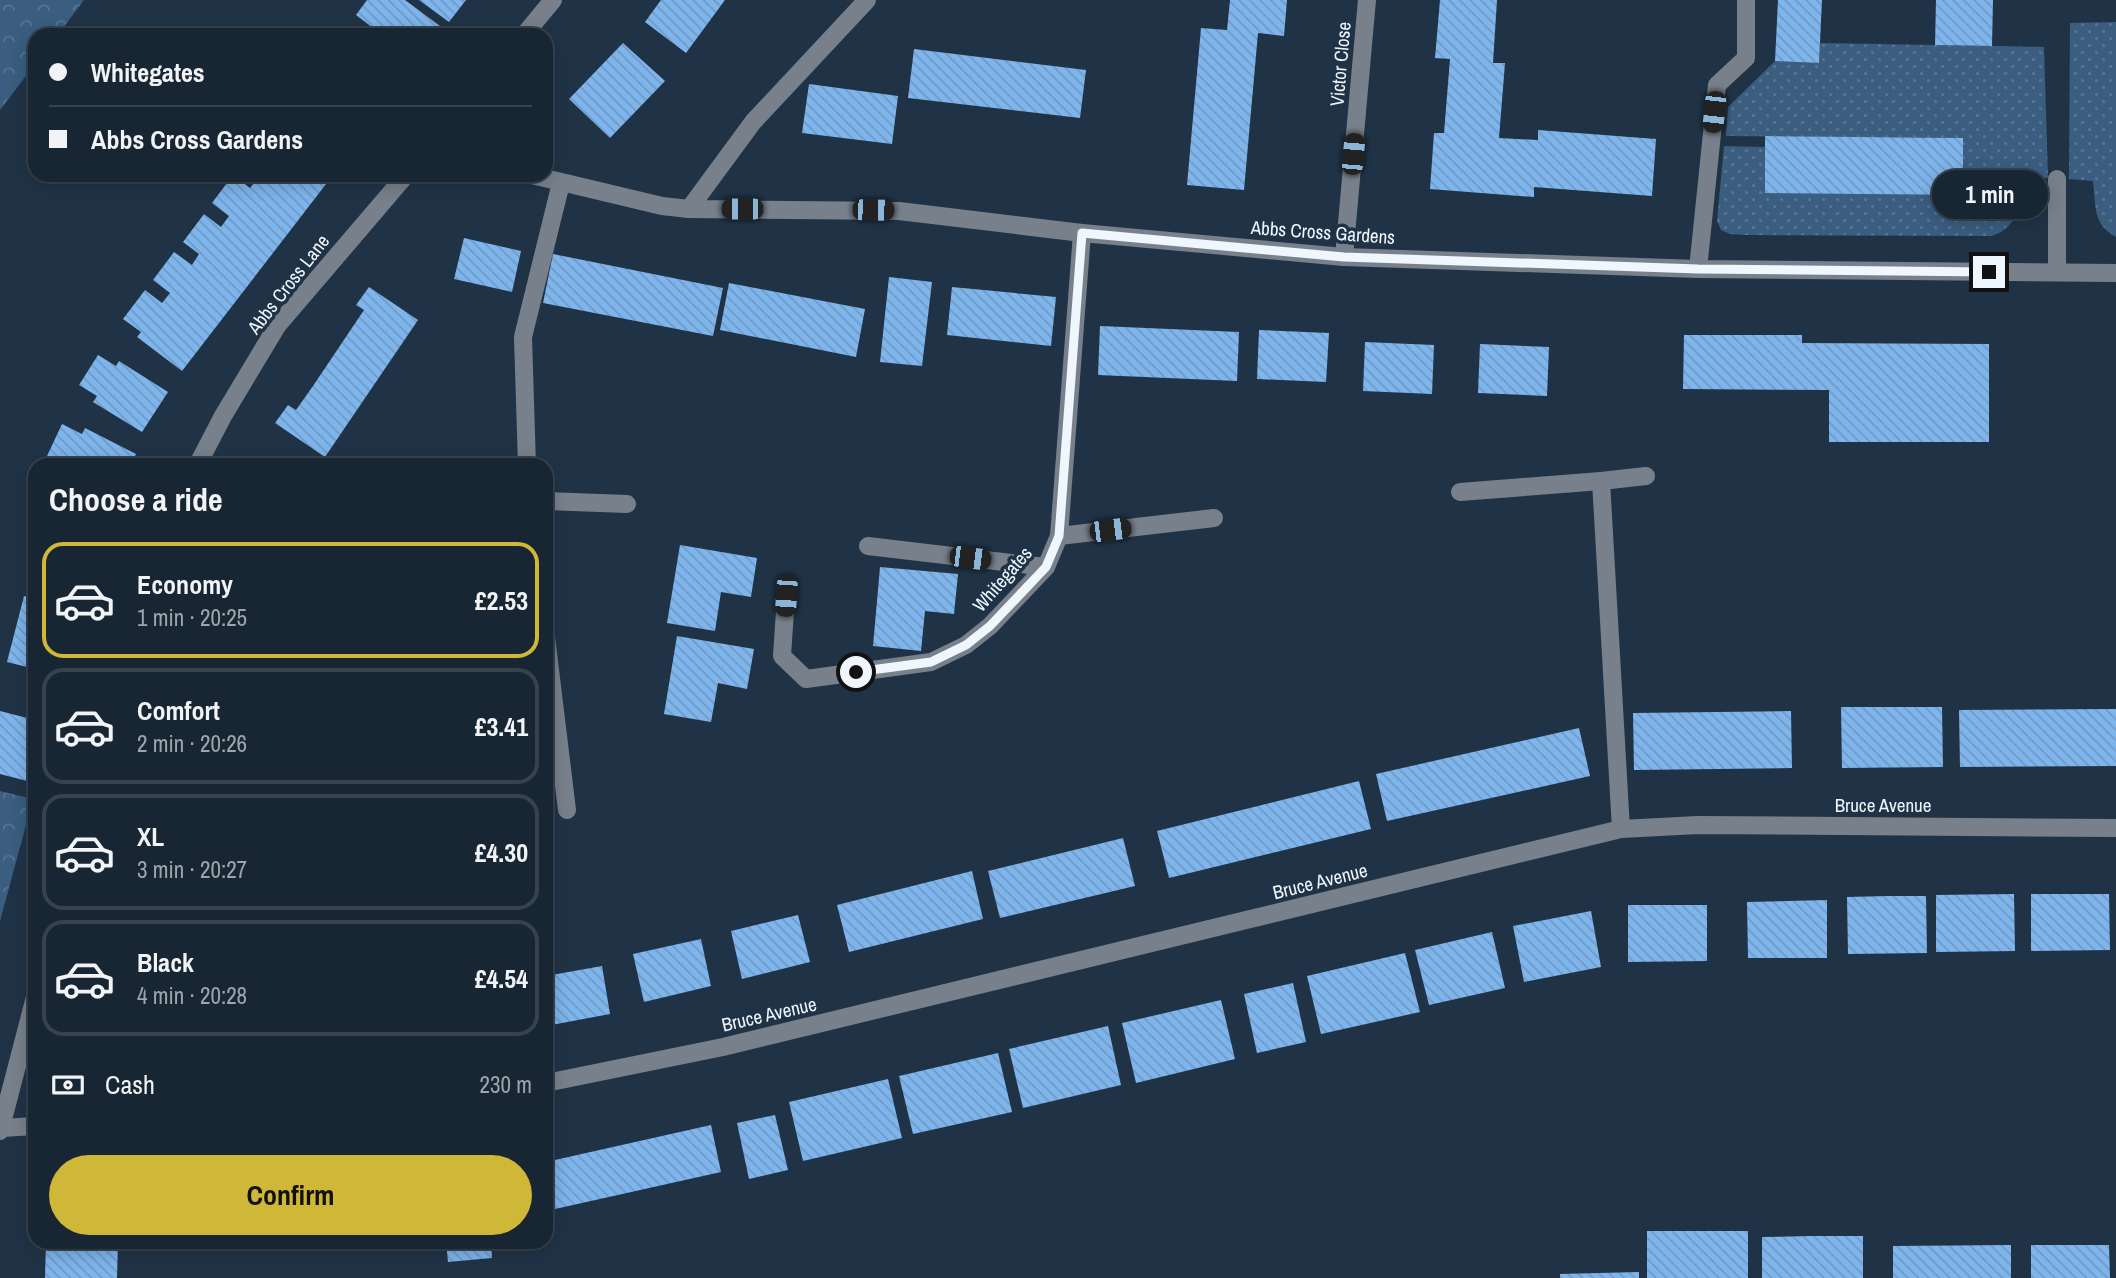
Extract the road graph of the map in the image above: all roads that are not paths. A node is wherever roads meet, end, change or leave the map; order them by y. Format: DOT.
graph roads {
  1 [pos="553,0"];
  2 [pos="867,0"];
  3 [pos="1367,0"];
  4 [pos="1746,0"];
  5 [pos="530,28"];
  6 [pos="2057,178"];
  7 [pos="553,181"];
  8 [pos="400,182"];
  9 [pos="561,183"];
  10 [pos="689,209"];
  11 [pos="1082,233"];
  12 [pos="1344,257"];
  13 [pos="1698,269"];
  14 [pos="2057,272"];
  15 [pos="2116,273"];
  16 [pos="201,458"];
  17 [pos="527,458"];
  18 [pos="1646,476"];
  19 [pos="1601,481"];
  20 [pos="1461,492"];
  21 [pos="553,501"];
  22 [pos="627,504"];
  23 [pos="1213,518"];
  24 [pos="1059,536"];
  25 [pos="868,546"];
  26 [pos="1046,567"];
  27 [pos="786,596"];
  28 [pos="553,695"];
  29 [pos="567,810"];
  30 [pos="2116,828"];
  31 [pos="1622,829"];
  32 [pos="28,1024"];
  33 [pos="553,1082"];
  34 [pos="28,1127"];
  35 [pos="1,1129"];
  1 -- 5 [label="street"];
  2 -- 10 [label="street"];
  3 -- 12 [label="street, Victor Close"];
  4 -- 13 [label="street"];
  6 -- 14 [label="street"];
  7 -- 9 [label="street, Abbs Cross Gardens"];
  8 -- 16 [label="street, Abbs Cross Lane"];
  9 -- 10 [label="street, Abbs Cross Gardens"];
  9 -- 17 [label="street"];
  10 -- 11 [label="street, Abbs Cross Gardens"];
  11 -- 12 [label="street, Abbs Cross Gardens"];
  11 -- 24 [label="street, Whitegates"];
  12 -- 13 [label="street, Abbs Cross Gardens"];
  13 -- 14 [label="street, Abbs Cross Gardens"];
  14 -- 15 [label="street, Abbs Cross Gardens"];
  18 -- 19 [label="street"];
  19 -- 20 [label="street"];
  19 -- 31 [label="street"];
  21 -- 22 [label="street"];
  23 -- 24 [label="street"];
  24 -- 26 [label="street, Whitegates"];
  25 -- 26 [label="street"];
  26 -- 27 [label="street, Whitegates"];
  28 -- 29 [label="street"];
  30 -- 31 [label="street, Bruce Avenue"];
  31 -- 33 [label="street, Bruce Avenue"];
  32 -- 35 [label="street"];
  34 -- 35 [label="street"];
}
